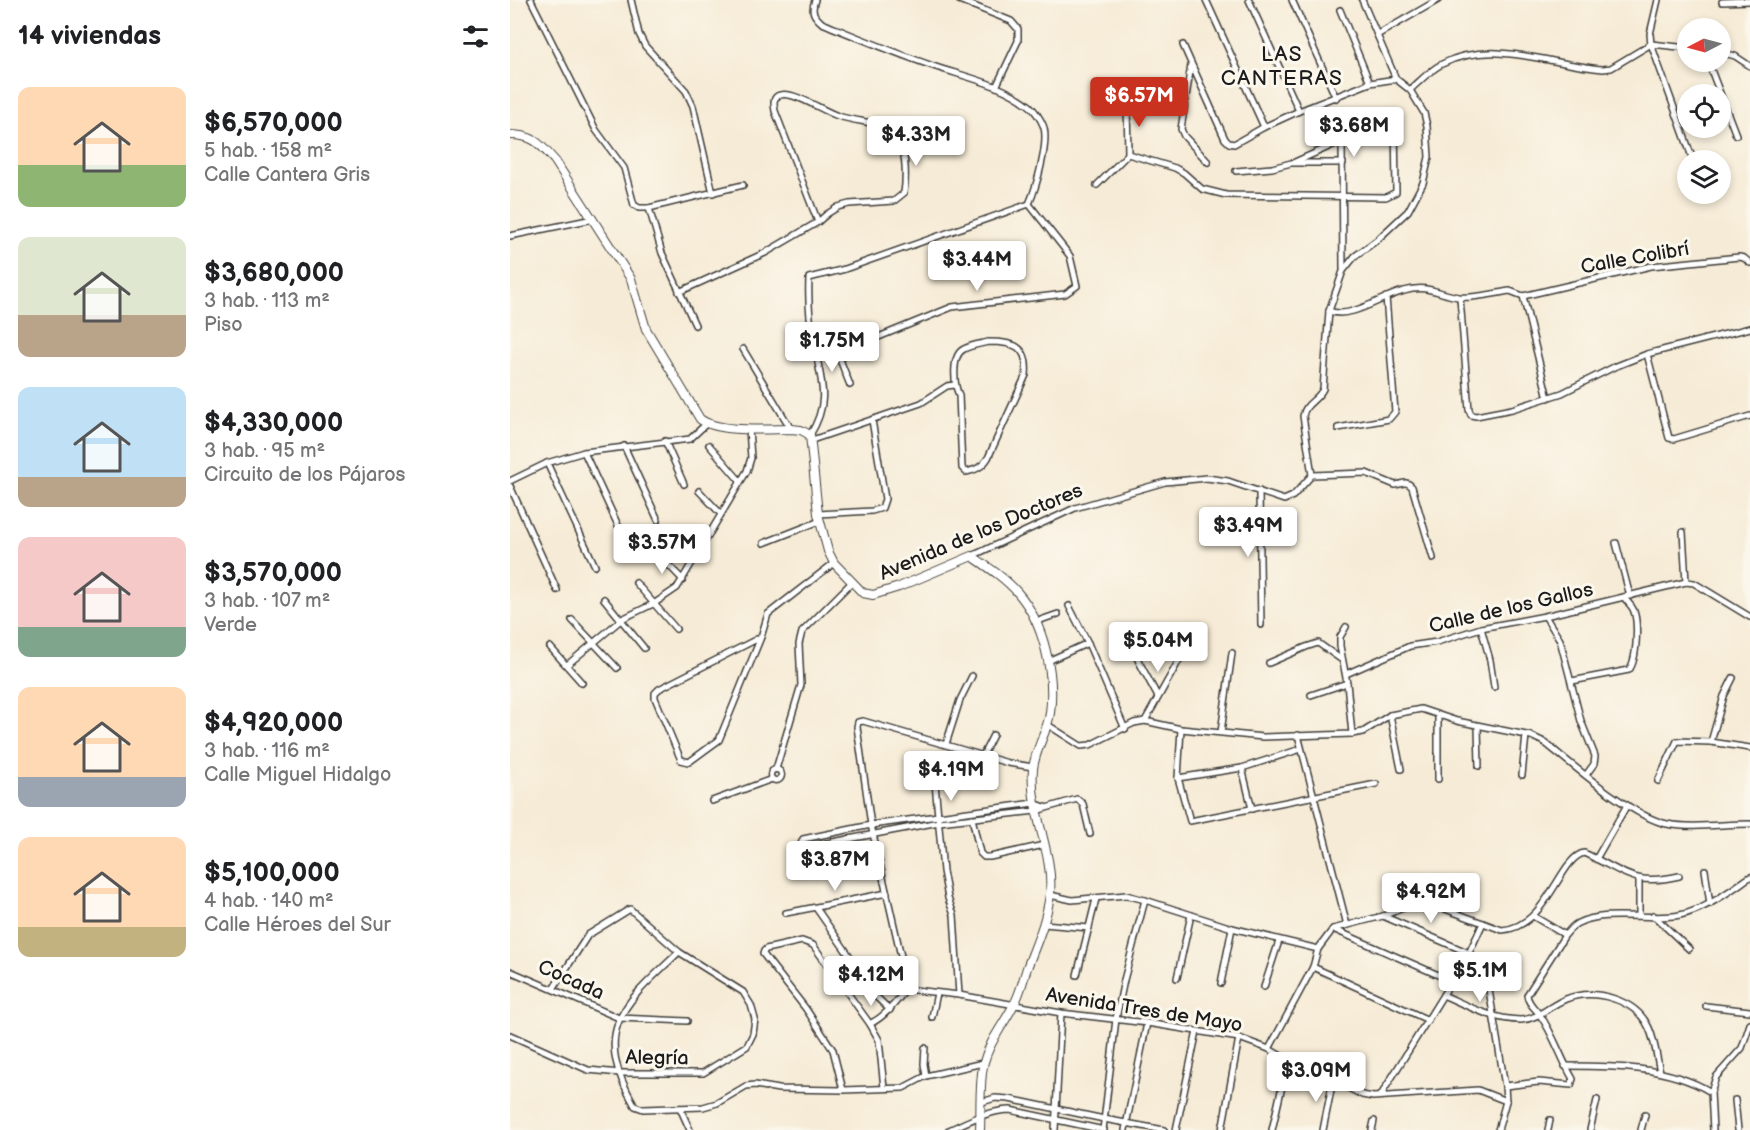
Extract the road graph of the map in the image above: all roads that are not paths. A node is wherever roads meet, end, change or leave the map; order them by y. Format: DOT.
graph roads {
  1 [pos="531,0"];
  2 [pos="631,0"];
  3 [pos="815,0"];
  4 [pos="959,0"];
  5 [pos="1206,0"];
  6 [pos="1249,0"];
  7 [pos="1292,0"];
  8 [pos="1362,0"];
  9 [pos="1438,0"];
  10 [pos="1650,0"];
  11 [pos="1658,1"];
  12 [pos="1750,1"];
  13 [pos="1722,2"];
  14 [pos="1340,10"];
  15 [pos="1377,36"];
  16 [pos="1651,44"];
  17 [pos="1183,45"];
  18 [pos="1677,47"];
  19 [pos="1731,55"];
  20 [pos="1192,64"];
  21 [pos="1749,64"];
  22 [pos="1712,72"];
  23 [pos="1396,79"];
  24 [pos="1370,83"];
  25 [pos="996,87"];
  26 [pos="1410,90"];
  27 [pos="1336,98"];
  28 [pos="1127,102"];
  29 [pos="1299,111"];
  30 [pos="1395,120"];
  31 [pos="1264,127"];
  32 [pos="1362,129"];
  33 [pos="510,135"];
  34 [pos="1736,135"];
  35 [pos="1342,141"];
  36 [pos="1689,150"];
  37 [pos="1128,154"];
  38 [pos="1208,162"];
  39 [pos="1291,163"];
  40 [pos="1343,163"];
  41 [pos="1236,171"];
  42 [pos="743,185"];
  43 [pos="1097,185"];
  44 [pos="713,193"];
  45 [pos="1343,196"];
  46 [pos="1029,204"];
  47 [pos="649,208"];
  48 [pos="593,219"];
  49 [pos="818,222"];
  50 [pos="510,236"];
  51 [pos="1750,263"];
  52 [pos="1342,271"];
  53 [pos="679,292"];
  54 [pos="1523,296"];
  55 [pos="1386,297"];
  56 [pos="1460,297"];
  57 [pos="1329,311"];
  58 [pos="695,325"];
  59 [pos="1750,328"];
  60 [pos="744,349"];
  61 [pos="837,352"];
  62 [pos="1647,354"];
  63 [pos="817,358"];
  64 [pos="850,385"];
  65 [pos="954,385"];
  66 [pos="1548,398"];
  67 [pos="1750,416"];
  68 [pos="872,420"];
  69 [pos="706,424"];
  70 [pos="1338,428"];
  71 [pos="749,429"];
  72 [pos="791,429"];
  73 [pos="811,437"];
  74 [pos="665,441"];
  75 [pos="709,445"];
  76 [pos="624,446"];
  77 [pos="584,452"];
  78 [pos="547,463"];
  79 [pos="1312,475"];
  80 [pos="741,481"];
  81 [pos="510,483"];
  82 [pos="684,484"];
  83 [pos="699,491"];
  84 [pos="1259,492"];
  85 [pos="721,514"];
  86 [pos="819,517"];
  87 [pos="658,520"];
  88 [pos="684,528"];
  89 [pos="1683,532"];
  90 [pos="764,543"];
  91 [pos="1616,543"];
  92 [pos="702,547"];
  93 [pos="629,549"];
  94 [pos="658,554"];
  95 [pos="972,556"];
  96 [pos="1433,558"];
  97 [pos="834,563"];
  98 [pos="595,566"];
  99 [pos="683,580"];
  100 [pos="852,582"];
  101 [pos="1686,582"];
  102 [pos="636,583"];
  103 [pos="557,590"];
  104 [pos="1627,596"];
  105 [pos="603,599"];
  106 [pos="655,603"];
  107 [pos="1069,606"];
  108 [pos="1058,614"];
  109 [pos="1545,616"];
  110 [pos="1750,617"];
  111 [pos="622,619"];
  112 [pos="572,620"];
  113 [pos="1035,622"];
  114 [pos="1261,625"];
  115 [pos="1346,627"];
  116 [pos="1480,628"];
  117 [pos="676,629"];
  118 [pos="761,638"];
  119 [pos="1191,639"];
  120 [pos="593,643"];
  121 [pos="1088,643"];
  122 [pos="550,647"];
  123 [pos="644,648"];
  124 [pos="1232,653"];
  125 [pos="1138,660"];
  126 [pos="1048,661"];
  127 [pos="1343,661"];
  128 [pos="1269,663"];
  129 [pos="567,665"];
  130 [pos="617,668"];
  131 [pos="1346,674"];
  132 [pos="972,675"];
  133 [pos="1733,678"];
  134 [pos="1572,681"];
  135 [pos="582,683"];
  136 [pos="1347,683"];
  137 [pos="1494,687"];
  138 [pos="1311,695"];
  139 [pos="1158,697"];
  140 [pos="1438,715"];
  141 [pos="1390,716"];
  142 [pos="1145,721"];
  143 [pos="1048,725"];
  144 [pos="1478,726"];
  145 [pos="1125,729"];
  146 [pos="1181,729"];
  147 [pos="1221,732"];
  148 [pos="1352,734"];
  149 [pos="993,735"];
  150 [pos="1298,735"];
  151 [pos="1526,735"];
  152 [pos="1710,742"];
  153 [pos="946,744"];
  154 [pos="1750,748"];
  155 [pos="1301,749"];
  156 [pos="983,755"];
  157 [pos="1479,766"];
  158 [pos="1033,767"];
  159 [pos="1242,768"];
  160 [pos="1401,769"];
  161 [pos="1522,775"];
  162 [pos="1586,775"];
  163 [pos="1178,778"];
  164 [pos="1438,779"];
  165 [pos="1658,781"];
  166 [pos="935,783"];
  167 [pos="1376,784"];
  168 [pos="1313,795"];
  169 [pos="712,801"];
  170 [pos="1627,805"];
  171 [pos="1035,807"];
  172 [pos="1252,809"];
  173 [pos="937,816"];
  174 [pos="972,818"];
  175 [pos="939,822"];
  176 [pos="1750,824"];
  177 [pos="871,825"];
  178 [pos="873,834"];
  179 [pos="1090,834"];
  180 [pos="1044,845"];
  181 [pos="1596,859"];
  182 [pos="1705,870"];
  183 [pos="1679,876"];
  184 [pos="1750,877"];
  185 [pos="1639,880"];
  186 [pos="887,893"];
  187 [pos="1050,894"];
  188 [pos="1096,899"];
  189 [pos="1145,900"];
  190 [pos="1710,904"];
  191 [pos="816,908"];
  192 [pos="786,914"];
  193 [pos="1191,915"];
  194 [pos="1639,915"];
  195 [pos="1653,915"];
  196 [pos="1383,916"];
  197 [pos="1533,916"];
  198 [pos="1483,923"];
  199 [pos="1044,924"];
  200 [pos="1347,925"];
  201 [pos="1089,928"];
  202 [pos="1232,928"];
  203 [pos="1333,929"];
  204 [pos="1564,935"];
  205 [pos="1279,941"];
  206 [pos="1318,949"];
  207 [pos="1689,949"];
  208 [pos="679,952"];
  209 [pos="1469,953"];
  210 [pos="1313,967"];
  211 [pos="858,968"];
  212 [pos="510,972"];
  213 [pos="1077,975"];
  214 [pos="1177,978"];
  215 [pos="1452,981"];
  216 [pos="1221,982"];
  217 [pos="1488,984"];
  218 [pos="908,987"];
  219 [pos="1264,987"];
  220 [pos="553,988"];
  221 [pos="867,988"];
  222 [pos="937,993"];
  223 [pos="959,995"];
  224 [pos="1443,996"];
  225 [pos="1014,1005"];
  226 [pos="1706,1006"];
  227 [pos="890,1010"];
  228 [pos="1750,1011"];
  229 [pos="1061,1012"];
  230 [pos="1540,1015"];
  231 [pos="932,1017"];
  232 [pos="1494,1017"];
  233 [pos="619,1018"];
  234 [pos="1116,1019"];
  235 [pos="1428,1020"];
  236 [pos="687,1022"];
  237 [pos="1147,1023"];
  238 [pos="870,1024"];
  239 [pos="1750,1024"];
  240 [pos="1197,1031"];
  241 [pos="510,1035"];
  242 [pos="1239,1038"];
  243 [pos="925,1047"];
  244 [pos="1269,1049"];
  245 [pos="1288,1060"];
  246 [pos="983,1063"];
  247 [pos="1565,1066"];
  248 [pos="1660,1072"];
  249 [pos="620,1073"];
  250 [pos="926,1077"];
  251 [pos="1333,1080"];
  252 [pos="1505,1086"];
  253 [pos="884,1089"];
  254 [pos="843,1090"];
  255 [pos="1711,1092"];
  256 [pos="1381,1095"];
  257 [pos="1597,1100"];
  258 [pos="1735,1100"];
  259 [pos="1506,1101"];
  260 [pos="982,1102"];
  261 [pos="680,1108"];
  262 [pos="1056,1109"];
  263 [pos="981,1115"];
  264 [pos="1645,1115"];
  265 [pos="1104,1119"];
  266 [pos="1056,1120"];
  267 [pos="1374,1120"];
  268 [pos="1550,1120"];
  269 [pos="1127,1128"];
  270 [pos="690,1130"];
  271 [pos="949,1130"];
  272 [pos="981,1130"];
  273 [pos="1055,1130"];
  274 [pos="1103,1130"];
  275 [pos="1164,1130"];
  276 [pos="1176,1130"];
  277 [pos="1222,1130"];
  278 [pos="1272,1130"];
  279 [pos="1323,1130"];
  280 [pos="1372,1130"];
  281 [pos="1498,1130"];
  282 [pos="1548,1130"];
  283 [pos="1590,1130"];
  284 [pos="1641,1130"];
  285 [pos="1713,1130"];
  286 [pos="1738,1130"];
  1 -- 47 [label="street"];
  2 -- 44 [label="street"];
  3 -- 25 [label="street"];
  4 -- 25 [label="street"];
  5 -- 31 [label="street"];
  6 -- 29 [label="street"];
  7 -- 27 [label="street"];
  8 -- 15 [label="street"];
  9 -- 15 [label="street"];
  10 -- 11 [label="street"];
  11 -- 16 [label="street"];
  12 -- 13 [label="street"];
  14 -- 24 [label="street"];
  15 -- 23 [label="street"];
  16 -- 18 [label="street"];
  16 -- 26 [label="street"];
  16 -- 36 [label="street"];
  17 -- 20 [label="street"];
  19 -- 21 [label="street"];
  20 -- 31 [label="street"];
  20 -- 38 [label="street"];
  22 -- 34 [label="street"];
  23 -- 24 [label="street"];
  23 -- 26 [label="street"];
  24 -- 27 [label="street"];
  25 -- 46 [label="street"];
  26 -- 52 [label="street"];
  27 -- 29 [label="street"];
  28 -- 37 [label="street"];
  29 -- 31 [label="street"];
  30 -- 45 [label="street"];
  32 -- 35 [label="street"];
  33 -- 48 [label="main road"];
  35 -- 39 [label="street"];
  35 -- 40 [label="street"];
  37 -- 43 [label="street"];
  37 -- 45 [label="street"];
  39 -- 40 [label="street"];
  39 -- 41 [label="street"];
  40 -- 45 [label="street"];
  42 -- 44 [label="street"];
  44 -- 47 [label="street"];
  45 -- 52 [label="street"];
  46 -- 61 [label="street"];
  46 -- 63 [label="street"];
  47 -- 53 [label="street"];
  48 -- 50 [label="street"];
  48 -- 69 [label="main road"];
  49 -- 49 [label="street"];
  49 -- 53 [label="street"];
  51 -- 54 [label="street, Calle Colibrí"];
  52 -- 57 [label="street"];
  53 -- 58 [label="street"];
  54 -- 56 [label="street, Calle Colibrí"];
  54 -- 66 [label="street"];
  55 -- 56 [label="street"];
  55 -- 57 [label="street"];
  55 -- 70 [label="street"];
  56 -- 66 [label="street"];
  57 -- 79 [label="street"];
  59 -- 62 [label="street"];
  60 -- 72 [label="street"];
  61 -- 63 [label="street"];
  61 -- 64 [label="street"];
  62 -- 66 [label="street"];
  62 -- 67 [label="street"];
  63 -- 73 [label="street"];
  65 -- 65 [label="street"];
  65 -- 68 [label="street"];
  68 -- 73 [label="street"];
  68 -- 86 [label="street"];
  69 -- 71 [label="main road"];
  69 -- 74 [label="street"];
  71 -- 72 [label="main road"];
  71 -- 80 [label="street"];
  72 -- 73 [label="main road"];
  73 -- 86 [label="main road, Avenida de los Doctores"];
  74 -- 76 [label="street"];
  74 -- 82 [label="street"];
  75 -- 80 [label="street"];
  76 -- 77 [label="street"];
  76 -- 87 [label="street"];
  77 -- 78 [label="street"];
  77 -- 93 [label="street"];
  78 -- 81 [label="street"];
  78 -- 98 [label="street"];
  79 -- 84 [label="street, Avenida de los Doctores"];
  79 -- 96 [label="street"];
  80 -- 85 [label="street"];
  81 -- 103 [label="street"];
  83 -- 85 [label="street"];
  84 -- 95 [label="street, Avenida de los Doctores"];
  84 -- 114 [label="street"];
  85 -- 92 [label="street"];
  86 -- 90 [label="street"];
  86 -- 97 [label="main road, Avenida de los Doctores"];
  88 -- 92 [label="street"];
  89 -- 101 [label="street"];
  91 -- 104 [label="street"];
  92 -- 99 [label="street"];
  94 -- 99 [label="street"];
  95 -- 100 [label="main road, Avenida de los Doctores"];
  95 -- 113 [label="main road"];
  97 -- 100 [label="main road, Avenida de los Doctores"];
  97 -- 118 [label="street"];
  99 -- 106 [label="street"];
  100 -- 169 [label="street"];
  101 -- 104 [label="street, Calle de los Gallos"];
  101 -- 110 [label="street"];
  102 -- 106 [label="street"];
  104 -- 109 [label="street, Calle de los Gallos"];
  104 -- 134 [label="street"];
  105 -- 111 [label="street"];
  106 -- 111 [label="street"];
  106 -- 117 [label="street"];
  107 -- 121 [label="street"];
  108 -- 113 [label="street"];
  109 -- 116 [label="street, Calle de los Gallos"];
  109 -- 134 [label="street"];
  111 -- 120 [label="street"];
  111 -- 123 [label="street"];
  112 -- 120 [label="street"];
  113 -- 126 [label="main road"];
  115 -- 127 [label="street"];
  116 -- 131 [label="street, Calle de los Gallos"];
  116 -- 137 [label="street"];
  118 -- 118 [label="street"];
  119 -- 139 [label="street"];
  120 -- 129 [label="street"];
  120 -- 130 [label="street"];
  121 -- 126 [label="street"];
  121 -- 145 [label="street"];
  122 -- 129 [label="street"];
  124 -- 147 [label="street"];
  125 -- 139 [label="street"];
  126 -- 143 [label="main road"];
  127 -- 128 [label="street"];
  127 -- 131 [label="street"];
  129 -- 135 [label="street"];
  131 -- 136 [label="street"];
  132 -- 153 [label="street"];
  133 -- 152 [label="street"];
  134 -- 162 [label="street"];
  136 -- 138 [label="street"];
  136 -- 148 [label="street"];
  139 -- 142 [label="street"];
  140 -- 141 [label="street"];
  140 -- 144 [label="street"];
  140 -- 164 [label="street"];
  141 -- 148 [label="street"];
  141 -- 160 [label="street"];
  142 -- 145 [label="street"];
  142 -- 146 [label="street"];
  143 -- 145 [label="street"];
  143 -- 158 [label="main road"];
  144 -- 151 [label="street"];
  144 -- 157 [label="street"];
  146 -- 147 [label="street"];
  146 -- 163 [label="street"];
  147 -- 150 [label="street"];
  148 -- 150 [label="street"];
  149 -- 156 [label="street"];
  150 -- 155 [label="street"];
  151 -- 161 [label="street"];
  151 -- 162 [label="street"];
  152 -- 154 [label="street"];
  152 -- 165 [label="street"];
  153 -- 156 [label="street"];
  153 -- 177 [label="street"];
  155 -- 159 [label="street"];
  155 -- 168 [label="street"];
  156 -- 158 [label="street"];
  158 -- 171 [label="main road"];
  159 -- 163 [label="street"];
  159 -- 172 [label="street"];
  162 -- 170 [label="street"];
  163 -- 172 [label="street"];
  166 -- 173 [label="street"];
  167 -- 168 [label="street"];
  168 -- 172 [label="street"];
  168 -- 200 [label="street"];
  170 -- 176 [label="street"];
  170 -- 181 [label="street"];
  171 -- 173 [label="street"];
  171 -- 174 [label="street"];
  171 -- 179 [label="street"];
  171 -- 180 [label="main road"];
  173 -- 175 [label="street"];
  173 -- 177 [label="street"];
  174 -- 175 [label="street"];
  174 -- 180 [label="street"];
  175 -- 178 [label="street"];
  175 -- 223 [label="street"];
  177 -- 178 [label="street"];
  177 -- 178 [label="street"];
  178 -- 186 [label="street"];
  180 -- 187 [label="main road"];
  181 -- 185 [label="street"];
  181 -- 197 [label="street"];
  182 -- 190 [label="street"];
  183 -- 185 [label="street"];
  184 -- 190 [label="street"];
  185 -- 194 [label="street"];
  186 -- 191 [label="street"];
  186 -- 218 [label="street"];
  187 -- 188 [label="street"];
  187 -- 199 [label="main road"];
  188 -- 189 [label="street"];
  188 -- 201 [label="street"];
  189 -- 193 [label="street"];
  189 -- 234 [label="street"];
  190 -- 195 [label="street"];
  191 -- 192 [label="street"];
  191 -- 211 [label="street"];
  193 -- 202 [label="street"];
  193 -- 214 [label="street"];
  194 -- 195 [label="street"];
  194 -- 204 [label="street"];
  195 -- 207 [label="street"];
  196 -- 198 [label="street"];
  196 -- 200 [label="street"];
  196 -- 209 [label="street"];
  197 -- 198 [label="street"];
  197 -- 204 [label="street"];
  198 -- 209 [label="street"];
  199 -- 201 [label="street"];
  199 -- 225 [label="main road"];
  200 -- 203 [label="street"];
  201 -- 213 [label="street"];
  202 -- 205 [label="street"];
  202 -- 216 [label="street"];
  203 -- 206 [label="street"];
  203 -- 215 [label="street"];
  204 -- 230 [label="street"];
  205 -- 206 [label="street"];
  205 -- 219 [label="street"];
  206 -- 210 [label="street"];
  208 -- 220 [label="street, Alegría"];
  208 -- 233 [label="street"];
  208 -- 249 [label="street, Alegría"];
  209 -- 215 [label="street"];
  210 -- 235 [label="street"];
  210 -- 244 [label="street"];
  212 -- 220 [label="street, Cocada"];
  215 -- 224 [label="street"];
  217 -- 232 [label="street"];
  218 -- 222 [label="street, Avenida Tres de Mayo"];
  218 -- 227 [label="street"];
  220 -- 233 [label="street, Cocada"];
  221 -- 227 [label="street"];
  222 -- 223 [label="street, Avenida Tres de Mayo"];
  222 -- 231 [label="street"];
  223 -- 225 [label="street, Avenida Tres de Mayo"];
  224 -- 232 [label="street"];
  224 -- 235 [label="street"];
  225 -- 229 [label="street, Avenida Tres de Mayo"];
  225 -- 246 [label="main road"];
  226 -- 228 [label="street"];
  227 -- 238 [label="street"];
  229 -- 234 [label="street, Avenida Tres de Mayo"];
  229 -- 262 [label="street"];
  230 -- 232 [label="street"];
  230 -- 247 [label="street"];
  230 -- 248 [label="street"];
  232 -- 252 [label="street"];
  233 -- 236 [label="street"];
  233 -- 249 [label="street"];
  234 -- 237 [label="street, Avenida Tres de Mayo"];
  234 -- 265 [label="street"];
  235 -- 256 [label="street"];
  237 -- 240 [label="street, Avenida Tres de Mayo"];
  237 -- 269 [label="street"];
  238 -- 253 [label="street"];
  238 -- 254 [label="street"];
  239 -- 255 [label="street"];
  240 -- 242 [label="street, Avenida Tres de Mayo"];
  240 -- 276 [label="street"];
  241 -- 249 [label="street, Alegría"];
  242 -- 244 [label="street, Avenida Tres de Mayo"];
  242 -- 277 [label="street"];
  243 -- 250 [label="street"];
  244 -- 245 [label="street, Avenida Tres de Mayo"];
  245 -- 251 [label="street, Avenida Tres de Mayo"];
  245 -- 278 [label="street"];
  246 -- 250 [label="street"];
  246 -- 260 [label="main road"];
  247 -- 248 [label="street"];
  247 -- 252 [label="street"];
  248 -- 255 [label="street"];
  249 -- 261 [label="street"];
  250 -- 253 [label="street"];
  251 -- 256 [label="street, Avenida Tres de Mayo"];
  251 -- 279 [label="street"];
  252 -- 259 [label="street"];
  253 -- 254 [label="street"];
  254 -- 261 [label="street"];
  255 -- 285 [label="street"];
  256 -- 259 [label="street, Avenida Tres de Mayo"];
  257 -- 283 [label="street"];
  258 -- 286 [label="street"];
  259 -- 281 [label="street"];
  260 -- 262 [label="street"];
  260 -- 263 [label="main road"];
  261 -- 270 [label="street"];
  262 -- 265 [label="street"];
  262 -- 266 [label="street"];
  263 -- 266 [label="street"];
  263 -- 271 [label="street"];
  263 -- 272 [label="main road"];
  264 -- 284 [label="street"];
  265 -- 269 [label="street"];
  265 -- 274 [label="street"];
  266 -- 273 [label="street"];
  266 -- 274 [label="street"];
  267 -- 280 [label="street"];
  268 -- 282 [label="street"];
  269 -- 275 [label="street"];
}
